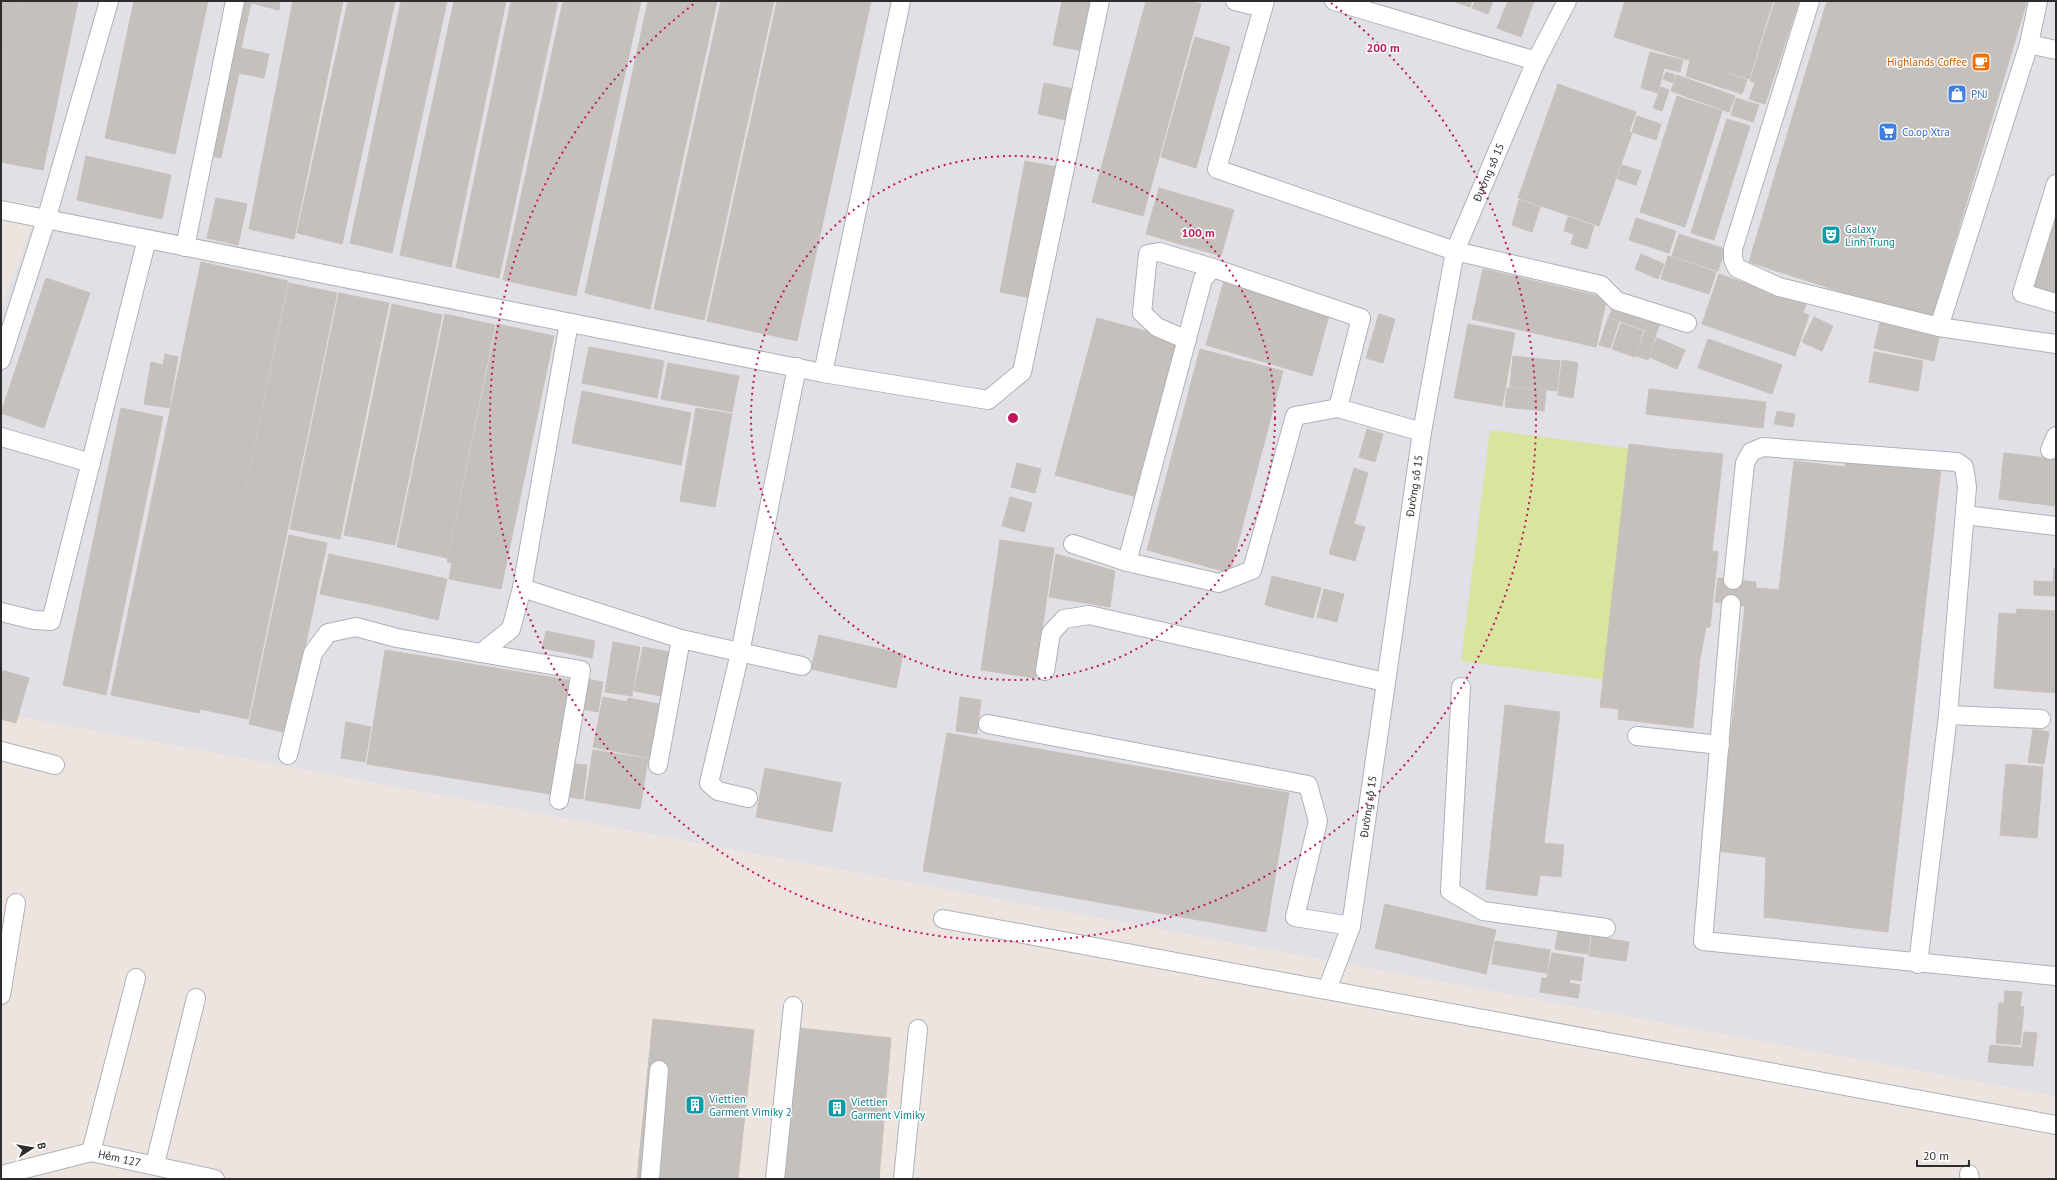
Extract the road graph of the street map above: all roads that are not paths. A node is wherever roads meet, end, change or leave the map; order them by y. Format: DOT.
graph roads {
  1 [pos="109,1"];
  2 [pos="235,1"];
  3 [pos="901,1"];
  4 [pos="1100,1"];
  5 [pos="1235,1"];
  6 [pos="1334,1"];
  7 [pos="1567,1"];
  8 [pos="1810,1"];
  9 [pos="2038,1"];
  10 [pos="1264,4"];
  11 [pos="2029,44"];
  12 [pos="2056,50"];
  13 [pos="1536,61"];
  14 [pos="2056,184"];
  15 [pos="1,210"];
  16 [pos="46,220"];
  17 [pos="147,239"];
  18 [pos="185,247"];
  19 [pos="1455,252"];
  20 [pos="1213,268"];
  21 [pos="2056,304"];
  22 [pos="569,323"];
  23 [pos="1687,323"];
  24 [pos="1939,327"];
  25 [pos="1187,340"];
  26 [pos="2056,344"];
  27 [pos="2,353"];
  28 [pos="797,367"];
  29 [pos="823,373"];
  30 [pos="1338,408"];
  31 [pos="1422,432"];
  32 [pos="1,437"];
  33 [pos="91,463"];
  34 [pos="1965,516"];
  35 [pos="2056,526"];
  36 [pos="1074,544"];
  37 [pos="1127,562"];
  38 [pos="1733,580"];
  39 [pos="522,588"];
  40 [pos="1732,604"];
  41 [pos="1,612"];
  42 [pos="681,639"];
  43 [pos="740,652"];
  44 [pos="482,653"];
  45 [pos="802,666"];
  46 [pos="1045,671"];
  47 [pos="1386,682"];
  48 [pos="1461,687"];
  49 [pos="1948,715"];
  50 [pos="2041,719"];
  51 [pos="988,724"];
  52 [pos="1637,736"];
  53 [pos="1720,745"];
  54 [pos="1,751"];
  55 [pos="288,755"];
  56 [pos="55,765"];
  57 [pos="658,765"];
  58 [pos="748,798"];
  59 [pos="559,800"];
  60 [pos="16,902"];
  61 [pos="943,919"];
  62 [pos="1350,926"];
  63 [pos="1606,928"];
  64 [pos="1918,964"];
  65 [pos="2056,976"];
  66 [pos="136,978"];
  67 [pos="1327,990"];
  68 [pos="1,995"];
  69 [pos="196,998"];
  70 [pos="794,1006"];
  71 [pos="918,1029"];
  72 [pos="659,1070"];
  73 [pos="2056,1125"];
  74 [pos="91,1152"];
  75 [pos="154,1164"];
  76 [pos="1,1175"];
  77 [pos="205,1178"];
  78 [pos="650,1179"];
  79 [pos="775,1179"];
  80 [pos="903,1179"];
  1 -- 16 [label="street"];
  2 -- 18 [label="street"];
  3 -- 29 [label="street"];
  4 -- 29 [label="street"];
  5 -- 10 [label="street"];
  6 -- 13 [label="street"];
  7 -- 13 [label="street, Đường số 15"];
  8 -- 24 [label="street"];
  9 -- 11 [label="street"];
  10 -- 19 [label="street"];
  11 -- 12 [label="street"];
  11 -- 24 [label="street"];
  13 -- 19 [label="street, Đường số 15"];
  14 -- 21 [label="street"];
  15 -- 16 [label="street"];
  16 -- 17 [label="street"];
  16 -- 27 [label="street"];
  17 -- 18 [label="street"];
  17 -- 33 [label="street"];
  18 -- 22 [label="street"];
  19 -- 23 [label="street"];
  19 -- 31 [label="street, Đường số 15"];
  20 -- 25 [label="street"];
  20 -- 25 [label="street"];
  20 -- 30 [label="street"];
  22 -- 28 [label="street"];
  22 -- 39 [label="street"];
  24 -- 26 [label="street"];
  25 -- 37 [label="street"];
  28 -- 29 [label="street"];
  28 -- 43 [label="street"];
  30 -- 31 [label="street"];
  30 -- 37 [label="street"];
  31 -- 47 [label="street, Đường số 15"];
  32 -- 33 [label="street"];
  33 -- 41 [label="street"];
  34 -- 35 [label="street"];
  34 -- 38 [label="street"];
  34 -- 49 [label="street"];
  36 -- 37 [label="street"];
  39 -- 42 [label="street"];
  39 -- 44 [label="street"];
  40 -- 53 [label="street"];
  42 -- 43 [label="street"];
  42 -- 57 [label="street"];
  43 -- 45 [label="street"];
  43 -- 58 [label="street"];
  44 -- 55 [label="street"];
  44 -- 59 [label="street"];
  46 -- 47 [label="street"];
  47 -- 62 [label="street, Đường số 15"];
  48 -- 63 [label="street"];
  49 -- 50 [label="street"];
  49 -- 64 [label="street"];
  51 -- 62 [label="street"];
  52 -- 53 [label="street"];
  53 -- 64 [label="street"];
  54 -- 56 [label="street"];
  60 -- 68 [label="street"];
  61 -- 67 [label="street"];
  62 -- 67 [label="street, Đường số 15"];
  64 -- 65 [label="street"];
  66 -- 74 [label="street"];
  67 -- 73 [label="street"];
  69 -- 75 [label="street"];
  70 -- 79 [label="street"];
  71 -- 80 [label="street"];
  72 -- 78 [label="street"];
  74 -- 75 [label="street, Hẻm 127"];
  74 -- 76 [label="street, Hẻm 127"];
  75 -- 77 [label="street, Hẻm 127"];
}
